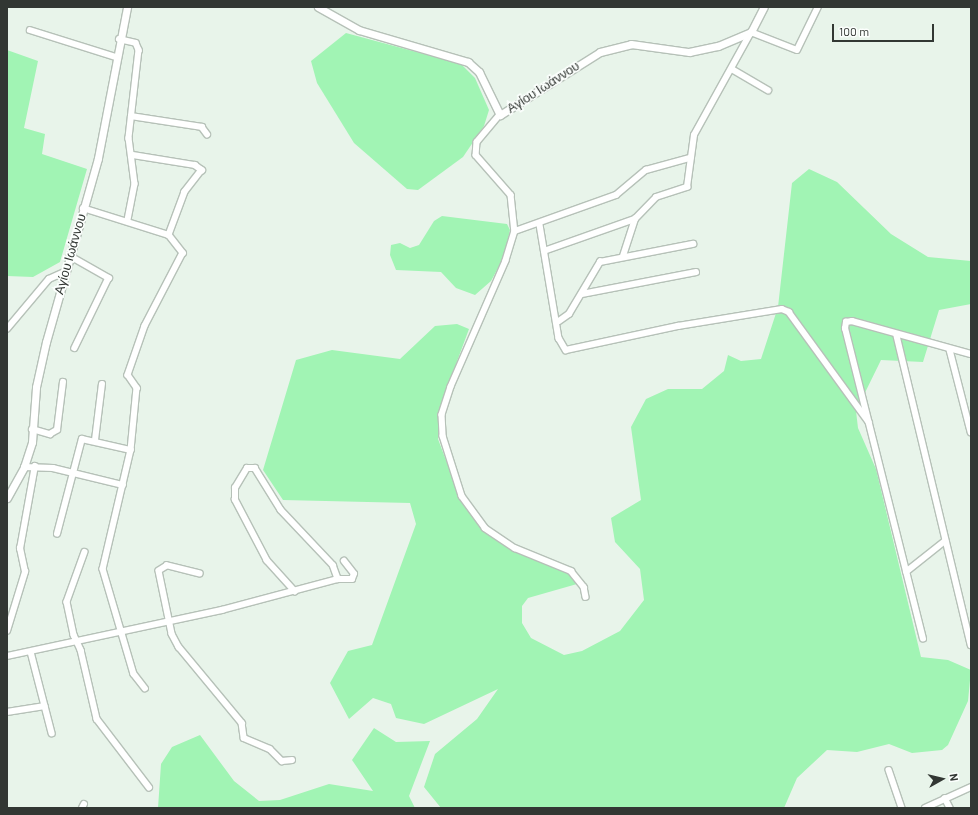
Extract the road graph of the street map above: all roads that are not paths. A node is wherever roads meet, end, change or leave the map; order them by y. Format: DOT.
graph roads {
  1 [pos="127,7"];
  2 [pos="318,7"];
  3 [pos="764,7"];
  4 [pos="818,7"];
  5 [pos="30,30"];
  6 [pos="751,32"];
  7 [pos="119,39"];
  8 [pos="116,57"];
  9 [pos="732,69"];
  10 [pos="768,90"];
  11 [pos="500,115"];
  12 [pos="131,116"];
  13 [pos="207,134"];
  14 [pos="133,155"];
  15 [pos="690,158"];
  16 [pos="83,208"];
  17 [pos="635,219"];
  18 [pos="128,221"];
  19 [pos="540,225"];
  20 [pos="515,231"];
  21 [pos="169,235"];
  22 [pos="693,244"];
  23 [pos="544,251"];
  24 [pos="70,256"];
  25 [pos="623,256"];
  26 [pos="65,272"];
  27 [pos="696,272"];
  28 [pos="582,294"];
  29 [pos="559,321"];
  30 [pos="7,329"];
  31 [pos="897,336"];
  32 [pos="75,348"];
  33 [pos="950,350"];
  34 [pos="971,354"];
  35 [pos="63,382"];
  36 [pos="102,384"];
  37 [pos="869,422"];
  38 [pos="32,430"];
  39 [pos="971,432"];
  40 [pos="95,440"];
  41 [pos="131,450"];
  42 [pos="35,466"];
  43 [pos="24,467"];
  44 [pos="74,473"];
  45 [pos="123,485"];
  46 [pos="7,498"];
  47 [pos="57,534"];
  48 [pos="945,541"];
  49 [pos="85,552"];
  50 [pos="344,561"];
  51 [pos="906,572"];
  52 [pos="200,574"];
  53 [pos="338,579"];
  54 [pos="295,592"];
  55 [pos="586,597"];
  56 [pos="169,622"];
  57 [pos="7,631"];
  58 [pos="124,633"];
  59 [pos="923,639"];
  60 [pos="77,643"];
  61 [pos="971,645"];
  62 [pos="31,652"];
  63 [pos="7,656"];
  64 [pos="145,688"];
  65 [pos="45,706"];
  66 [pos="7,712"];
  67 [pos="52,733"];
  68 [pos="292,760"];
  69 [pos="889,770"];
  70 [pos="149,787"];
  71 [pos="971,787"];
  72 [pos="945,798"];
  73 [pos="902,808"];
  74 [pos="924,808"];
  75 [pos="950,808"];
  1 -- 7 [label="street, Αγίου Ιωάννου"];
  2 -- 11 [label="street, Αγίου Ιωάννου"];
  3 -- 6 [label="street"];
  4 -- 6 [label="street"];
  5 -- 8 [label="street"];
  6 -- 9 [label="street"];
  6 -- 11 [label="street, Αγίου Ιωάννου"];
  7 -- 8 [label="street, Αγίου Ιωάννου"];
  7 -- 12 [label="street"];
  8 -- 16 [label="street, Αγίου Ιωάννου"];
  9 -- 10 [label="street"];
  9 -- 15 [label="street"];
  11 -- 20 [label="street"];
  12 -- 13 [label="street"];
  12 -- 14 [label="street"];
  14 -- 18 [label="street"];
  14 -- 21 [label="street"];
  15 -- 17 [label="street"];
  15 -- 19 [label="street"];
  16 -- 18 [label="street"];
  16 -- 24 [label="street, Αγίου Ιωάννου"];
  17 -- 23 [label="street"];
  17 -- 25 [label="street"];
  18 -- 21 [label="street"];
  19 -- 20 [label="street"];
  19 -- 23 [label="street"];
  20 -- 55 [label="street"];
  21 -- 41 [label="street"];
  22 -- 25 [label="street"];
  23 -- 29 [label="street"];
  24 -- 26 [label="street, Αγίου Ιωάννου"];
  24 -- 32 [label="street"];
  25 -- 28 [label="street"];
  26 -- 30 [label="street"];
  26 -- 38 [label="street, Αγίου Ιωάννου"];
  27 -- 28 [label="street"];
  28 -- 29 [label="street"];
  29 -- 37 [label="street"];
  31 -- 33 [label="street"];
  31 -- 37 [label="street"];
  31 -- 48 [label="street"];
  33 -- 34 [label="street"];
  33 -- 39 [label="street"];
  35 -- 38 [label="street"];
  36 -- 40 [label="street"];
  37 -- 51 [label="street"];
  38 -- 43 [label="street, Αγίου Ιωάννου"];
  40 -- 41 [label="street"];
  40 -- 44 [label="street"];
  41 -- 45 [label="street"];
  42 -- 43 [label="street"];
  42 -- 44 [label="street"];
  42 -- 57 [label="street"];
  43 -- 46 [label="street, Αγίου Ιωάννου"];
  44 -- 45 [label="street"];
  44 -- 47 [label="street"];
  45 -- 58 [label="street"];
  48 -- 51 [label="street"];
  48 -- 61 [label="street"];
  49 -- 60 [label="street"];
  50 -- 53 [label="street"];
  51 -- 59 [label="street"];
  52 -- 56 [label="street"];
  53 -- 54 [label="street"];
  53 -- 54 [label="street"];
  54 -- 56 [label="street"];
  56 -- 58 [label="street"];
  56 -- 68 [label="street"];
  58 -- 60 [label="street"];
  58 -- 64 [label="street"];
  60 -- 62 [label="street"];
  60 -- 70 [label="street"];
  62 -- 63 [label="street"];
  62 -- 65 [label="street"];
  65 -- 66 [label="street"];
  65 -- 67 [label="street"];
  69 -- 73 [label="street"];
  71 -- 72 [label="street"];
  72 -- 74 [label="street"];
  72 -- 75 [label="street"];
}
